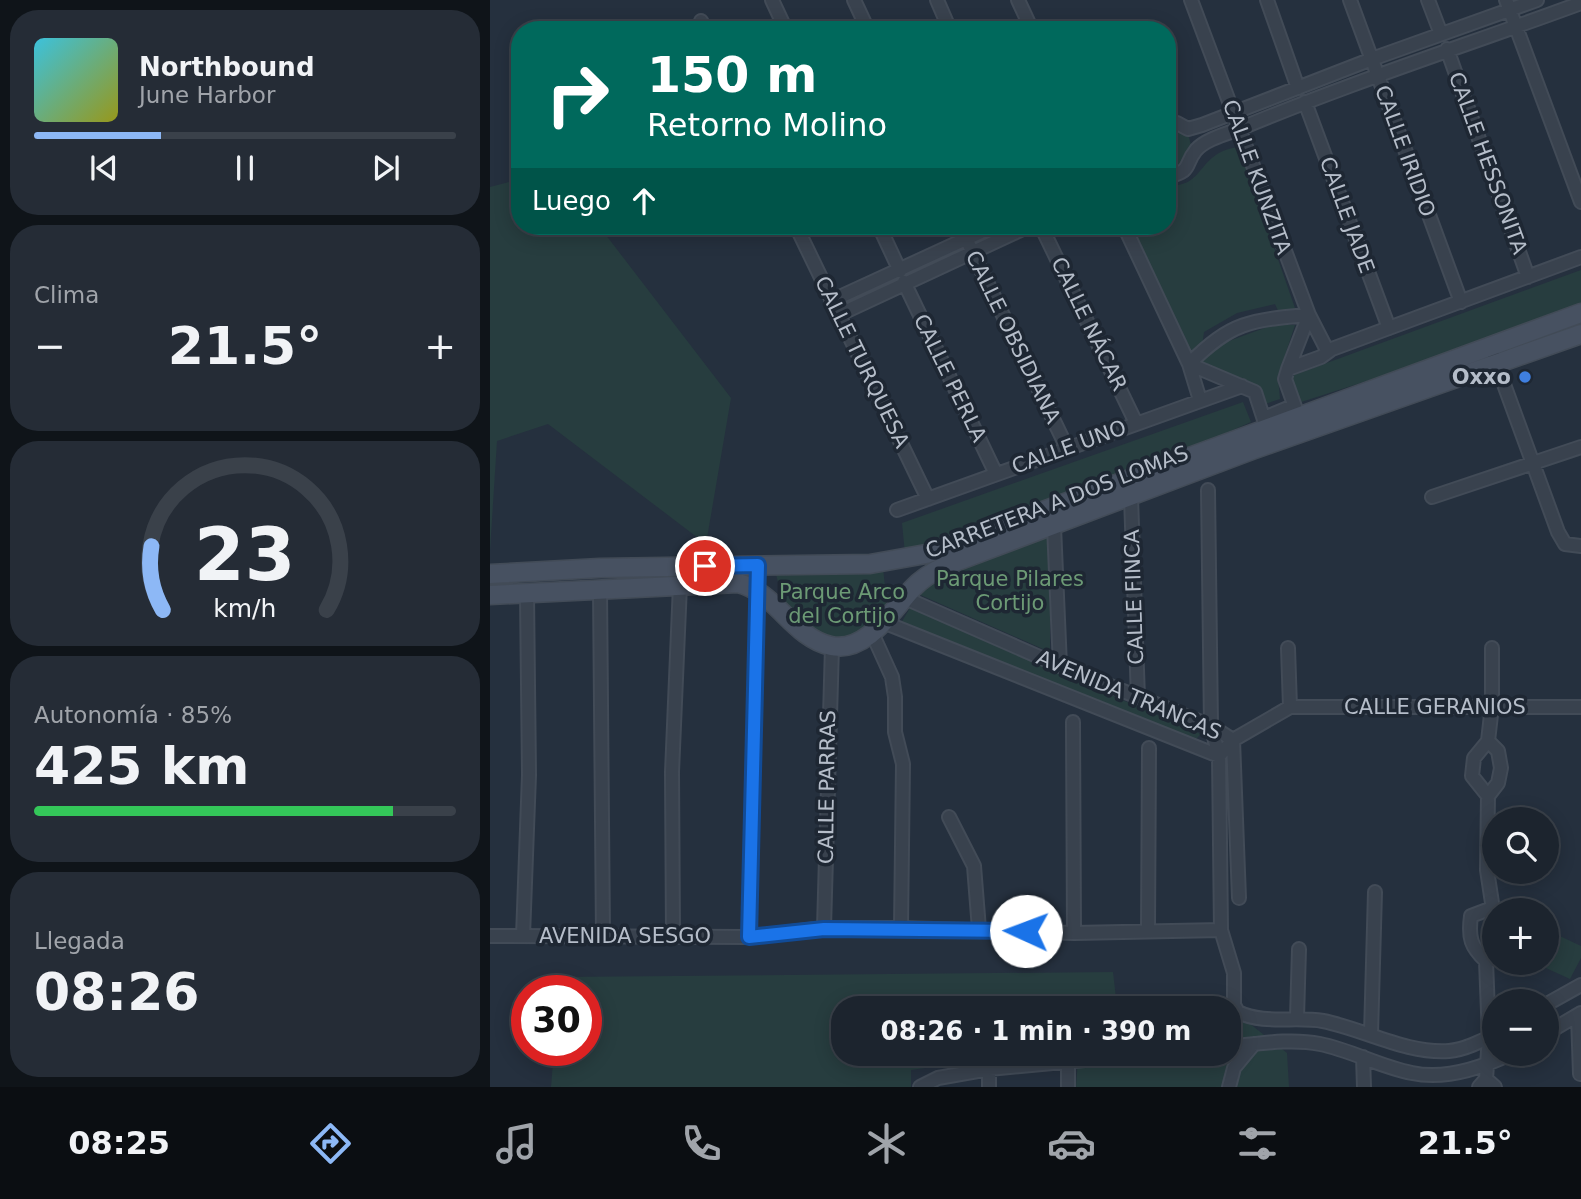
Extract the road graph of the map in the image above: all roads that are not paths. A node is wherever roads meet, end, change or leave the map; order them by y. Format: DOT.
graph roads {
  1 [pos="772,0"];
  2 [pos="854,0"];
  3 [pos="937,0"];
  4 [pos="1191,0"];
  5 [pos="1267,0"];
  6 [pos="1350,0"];
  7 [pos="1428,0"];
  8 [pos="1537,0"];
  9 [pos="1020,1"];
  10 [pos="1581,3"];
  11 [pos="1508,6"];
  12 [pos="782,21"];
  13 [pos="864,21"];
  14 [pos="946,21"];
  15 [pos="1028,21"];
  16 [pos="1516,27"];
  17 [pos="1441,34"];
  18 [pos="1447,49"];
  19 [pos="1372,59"];
  20 [pos="1377,76"];
  21 [pos="1298,88"];
  22 [pos="1305,102"];
  23 [pos="1233,114"];
  24 [pos="1176,123"];
  25 [pos="1188,129"];
  26 [pos="1239,129"];
  27 [pos="1196,150"];
  28 [pos="1176,174"];
  29 [pos="1581,202"];
  30 [pos="800,235"];
  31 [pos="882,235"];
  32 [pos="964,235"];
  33 [pos="982,235"];
  34 [pos="1001,235"];
  35 [pos="1045,235"];
  36 [pos="1128,235"];
  37 [pos="969,245"];
  38 [pos="1581,257"];
  39 [pos="902,277"];
  40 [pos="1528,277"];
  41 [pos="831,300"];
  42 [pos="1461,302"];
  43 [pos="1581,313"];
  44 [pos="838,315"];
  45 [pos="1309,315"];
  46 [pos="1389,328"];
  47 [pos="1581,334"];
  48 [pos="1328,352"];
  49 [pos="1494,355"];
  50 [pos="1188,364"];
  51 [pos="1288,369"];
  52 [pos="1242,386"];
  53 [pos="1200,400"];
  54 [pos="1296,412"];
  55 [pos="1136,423"];
  56 [pos="1266,423"];
  57 [pos="1581,447"];
  58 [pos="1067,448"];
  59 [pos="1212,458"];
  60 [pos="1533,465"];
  61 [pos="996,474"];
  62 [pos="1208,490"];
  63 [pos="1131,497"];
  64 [pos="1432,497"];
  65 [pos="928,499"];
  66 [pos="897,510"];
  67 [pos="1054,526"];
  68 [pos="1581,546"];
  69 [pos="758,565"];
  70 [pos="490,575"];
  71 [pos="680,585"];
  72 [pos="600,589"];
  73 [pos="759,590"];
  74 [pos="527,594"];
  75 [pos="490,595"];
  76 [pos="905,598"];
  77 [pos="878,628"];
  78 [pos="832,646"];
  79 [pos="1288,648"];
  80 [pos="1492,648"];
  81 [pos="1060,666"];
  82 [pos="1138,698"];
  83 [pos="1492,706"];
  84 [pos="1290,707"];
  85 [pos="1581,707"];
  86 [pos="1073,722"];
  87 [pos="1211,726"];
  88 [pos="1233,740"];
  89 [pos="1488,741"];
  90 [pos="1149,748"];
  91 [pos="1219,756"];
  92 [pos="1488,796"];
  93 [pos="949,817"];
  94 [pos="1375,892"];
  95 [pos="1239,898"];
  96 [pos="1491,898"];
  97 [pos="1482,914"];
  98 [pos="901,928"];
  99 [pos="824,929"];
  100 [pos="979,929"];
  101 [pos="1221,930"];
  102 [pos="1148,931"];
  103 [pos="1074,933"];
  104 [pos="490,936"];
  105 [pos="523,936"];
  106 [pos="603,936"];
  107 [pos="673,937"];
  108 [pos="749,937"];
  109 [pos="1299,949"];
  110 [pos="1482,957"];
  111 [pos="1581,985"];
  112 [pos="1559,997"];
  113 [pos="1579,1015"];
  114 [pos="1297,1018"];
  115 [pos="1255,1019"];
  116 [pos="1559,1026"];
  117 [pos="1371,1034"];
  118 [pos="1482,1040"];
  119 [pos="1254,1044"];
  120 [pos="1241,1046"];
  121 [pos="1363,1057"];
  122 [pos="1036,1066"];
  123 [pos="1068,1066"];
  124 [pos="1482,1066"];
  125 [pos="1486,1066"];
  126 [pos="989,1069"];
  127 [pos="1580,1074"];
  128 [pos="1487,1084"];
  129 [pos="920,1087"];
  130 [pos="989,1087"];
  131 [pos="1068,1087"];
  132 [pos="1229,1087"];
  133 [pos="1364,1087"];
  1 -- 12 [label="street"];
  2 -- 13 [label="street"];
  3 -- 14 [label="street"];
  4 -- 23 [label="street, CALLE KUNZITA"];
  5 -- 21 [label="street"];
  6 -- 19 [label="street, CALLE IRIDIO"];
  7 -- 17 [label="street"];
  8 -- 11 [label="street"];
  9 -- 15 [label="street"];
  10 -- 16 [label="street"];
  11 -- 16 [label="street"];
  11 -- 17 [label="street"];
  16 -- 18 [label="street"];
  16 -- 29 [label="street"];
  17 -- 19 [label="street"];
  18 -- 20 [label="street"];
  18 -- 40 [label="street, CALLE HESSONITA"];
  19 -- 20 [label="street, CALLE IRIDIO"];
  19 -- 21 [label="street"];
  20 -- 22 [label="street"];
  20 -- 42 [label="street, CALLE IRIDIO"];
  21 -- 23 [label="street"];
  22 -- 26 [label="street"];
  22 -- 46 [label="street, CALLE JADE"];
  23 -- 25 [label="street"];
  23 -- 26 [label="street, CALLE KUNZITA"];
  24 -- 25 [label="street"];
  25 -- 27 [label="street"];
  26 -- 27 [label="street"];
  26 -- 45 [label="street, CALLE KUNZITA"];
  27 -- 28 [label="street"];
  30 -- 41 [label="street, CALLE TURQUESA"];
  31 -- 39 [label="street, CALLE PERLA"];
  32 -- 37 [label="street, CALLE OBSIDIANA"];
  33 -- 37 [label="street"];
  34 -- 37 [label="street"];
  35 -- 55 [label="street, CALLE NÁCAR"];
  36 -- 50 [label="street"];
  37 -- 39 [label="street"];
  37 -- 58 [label="street, CALLE OBSIDIANA"];
  38 -- 40 [label="street"];
  39 -- 41 [label="street"];
  39 -- 44 [label="street"];
  39 -- 61 [label="street, CALLE PERLA"];
  40 -- 42 [label="street"];
  41 -- 44 [label="street, CALLE TURQUESA"];
  42 -- 46 [label="street"];
  43 -- 49 [label="main road, CARRETERA A DOS LOMAS"];
  44 -- 65 [label="street, CALLE TURQUESA"];
  45 -- 48 [label="street, CALLE KUNZITA"];
  45 -- 50 [label="street"];
  45 -- 51 [label="street"];
  46 -- 48 [label="street"];
  47 -- 49 [label="main road, CARRETERA A DOS LOMAS"];
  48 -- 51 [label="street"];
  49 -- 54 [label="main road, CARRETERA A DOS LOMAS"];
  49 -- 59 [label="main road, CARRETERA A DOS LOMAS"];
  49 -- 60 [label="street"];
  50 -- 52 [label="street"];
  50 -- 53 [label="street"];
  51 -- 54 [label="street"];
  52 -- 53 [label="street, CALLE UNO"];
  52 -- 56 [label="street"];
  53 -- 55 [label="street, CALLE UNO"];
  54 -- 56 [label="main road, CARRETERA A DOS LOMAS"];
  55 -- 58 [label="street, CALLE UNO"];
  56 -- 59 [label="main road, CARRETERA A DOS LOMAS"];
  57 -- 60 [label="street"];
  58 -- 61 [label="street, CALLE UNO"];
  59 -- 63 [label="main road, CARRETERA A DOS LOMAS"];
  59 -- 69 [label="main road, CARRETERA A DOS LOMAS"];
  60 -- 64 [label="street"];
  60 -- 68 [label="street"];
  61 -- 65 [label="street, CALLE UNO"];
  62 -- 87 [label="street"];
  63 -- 67 [label="main road, CARRETERA A DOS LOMAS"];
  63 -- 82 [label="street, CALLE FINCA"];
  65 -- 66 [label="street, CALLE UNO"];
  67 -- 76 [label="main road, CARRETERA A DOS LOMAS"];
  67 -- 81 [label="street"];
  69 -- 70 [label="main road, CARRETERA A DOS LOMAS"];
  69 -- 73 [label="street"];
  71 -- 72 [label="main road"];
  71 -- 73 [label="main road"];
  71 -- 107 [label="street"];
  72 -- 74 [label="main road"];
  72 -- 106 [label="street"];
  73 -- 78 [label="main road"];
  73 -- 108 [label="street"];
  74 -- 75 [label="main road"];
  74 -- 105 [label="street"];
  76 -- 77 [label="main road, CARRETERA A DOS LOMAS"];
  76 -- 81 [label="street, AVENIDA TRANCAS"];
  77 -- 78 [label="main road, CARRETERA A DOS LOMAS"];
  77 -- 91 [label="street, AVENIDA TRANCAS"];
  77 -- 98 [label="street"];
  78 -- 99 [label="street, CALLE PARRAS"];
  79 -- 84 [label="street"];
  80 -- 83 [label="street"];
  81 -- 82 [label="street, AVENIDA TRANCAS"];
  82 -- 87 [label="street, AVENIDA TRANCAS"];
  83 -- 84 [label="street, CALLE GERANIOS"];
  83 -- 85 [label="street, CALLE GERANIOS"];
  83 -- 89 [label="street"];
  84 -- 88 [label="street"];
  86 -- 103 [label="street"];
  87 -- 88 [label="street, AVENIDA TRANCAS"];
  87 -- 91 [label="street"];
  88 -- 91 [label="street, AVENIDA TRANCAS"];
  88 -- 95 [label="street"];
  89 -- 92 [label="street"];
  89 -- 92 [label="street"];
  90 -- 102 [label="street"];
  91 -- 101 [label="street"];
  92 -- 96 [label="street"];
  93 -- 100 [label="street"];
  94 -- 117 [label="street"];
  97 -- 110 [label="street"];
  98 -- 99 [label="street, AVENIDA SESGO"];
  98 -- 100 [label="street, AVENIDA SESGO"];
  99 -- 108 [label="street, AVENIDA SESGO"];
  100 -- 103 [label="street, AVENIDA SESGO"];
  101 -- 102 [label="street, AVENIDA SESGO"];
  101 -- 115 [label="street"];
  102 -- 103 [label="street, AVENIDA SESGO"];
  104 -- 105 [label="street, AVENIDA SESGO"];
  105 -- 106 [label="street, AVENIDA SESGO"];
  106 -- 107 [label="street, AVENIDA SESGO"];
  107 -- 108 [label="street, AVENIDA SESGO"];
  109 -- 114 [label="street"];
  111 -- 112 [label="street"];
  113 -- 116 [label="street"];
  113 -- 127 [label="street"];
  114 -- 115 [label="street"];
  114 -- 117 [label="street"];
  115 -- 119 [label="street"];
  117 -- 118 [label="street"];
  119 -- 120 [label="street"];
  119 -- 121 [label="street"];
  119 -- 132 [label="street"];
  121 -- 124 [label="street"];
  121 -- 133 [label="street"];
  122 -- 126 [label="street"];
  123 -- 131 [label="street"];
  125 -- 128 [label="street"];
  126 -- 129 [label="street"];
  126 -- 130 [label="street"];
}
